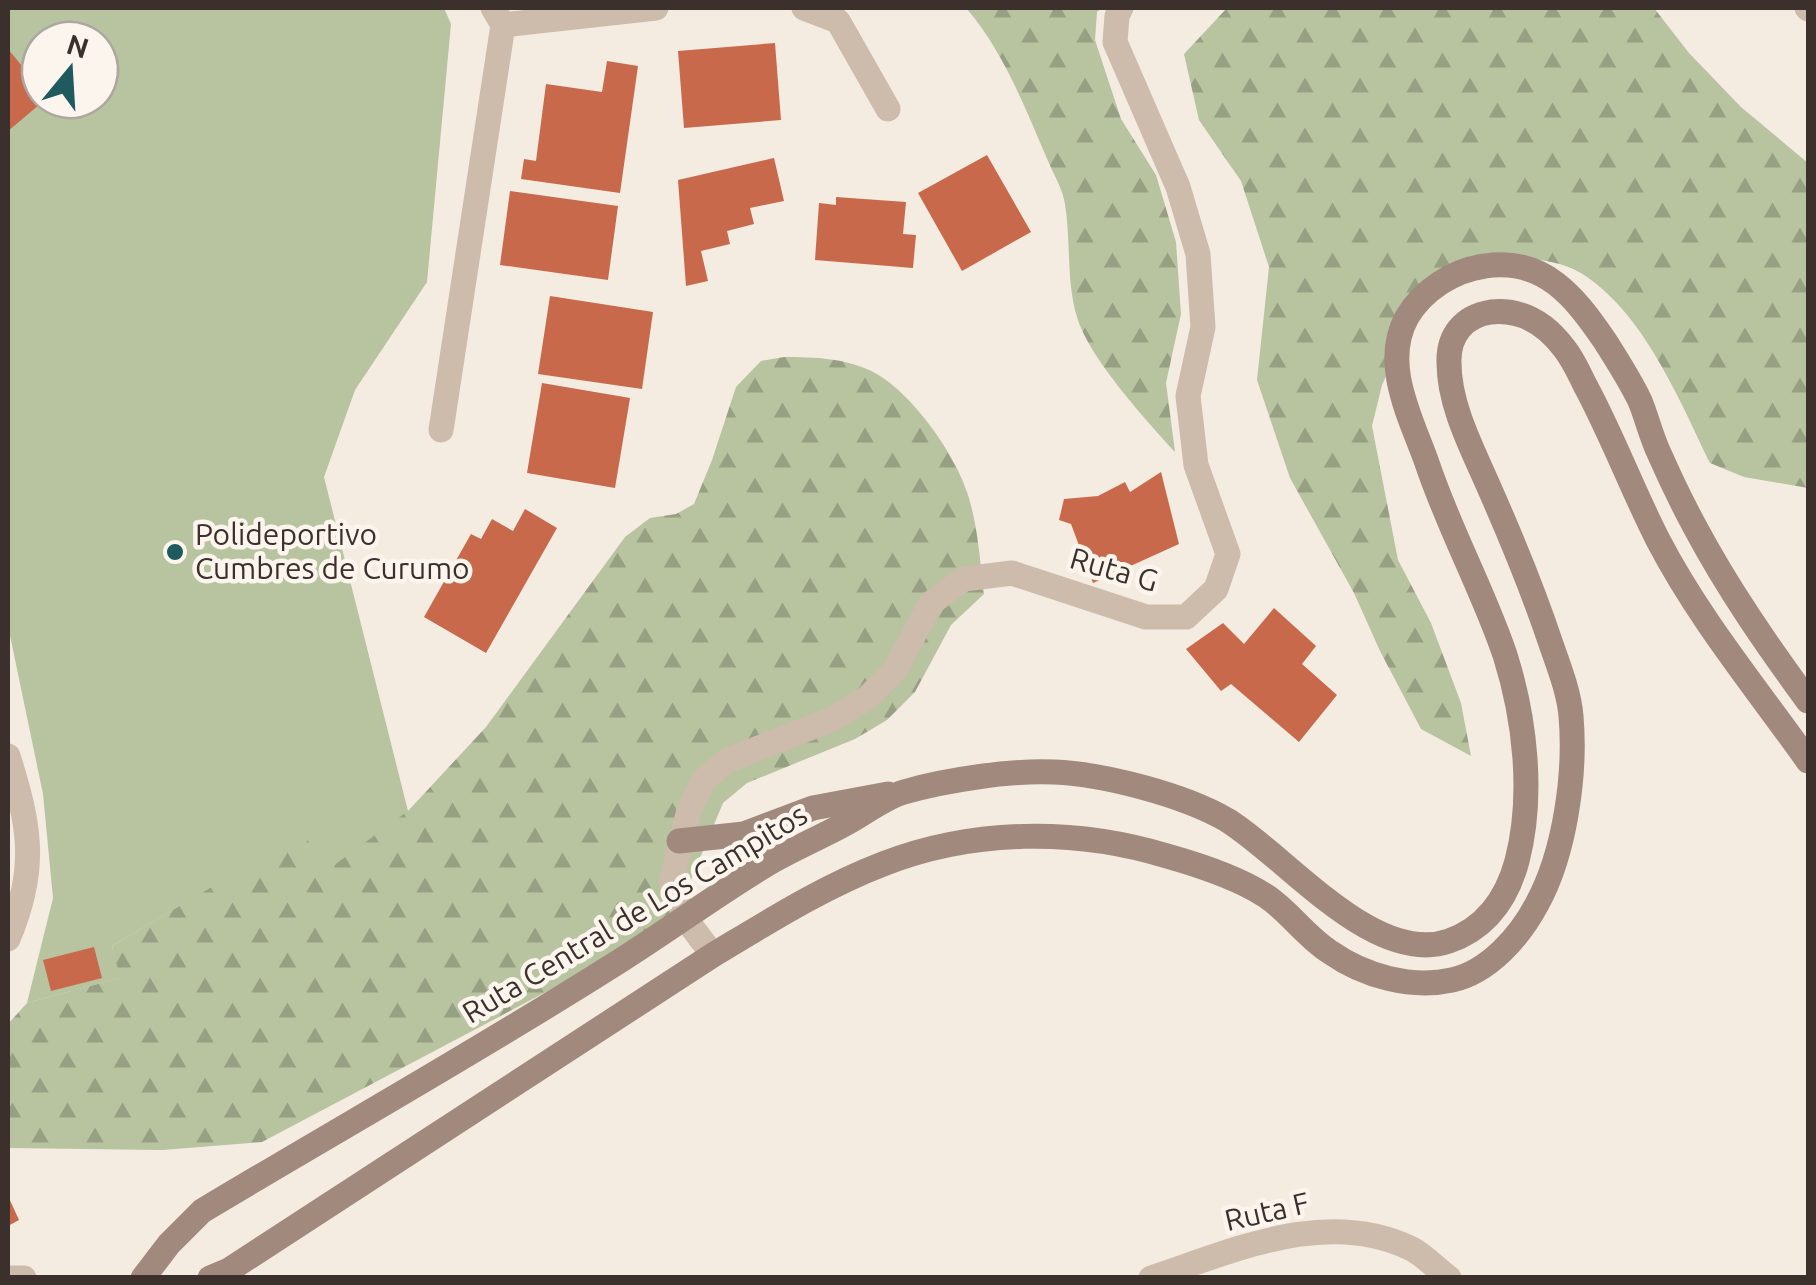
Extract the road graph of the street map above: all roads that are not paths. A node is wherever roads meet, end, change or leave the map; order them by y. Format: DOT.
graph roads {
  1 [pos="656,8"];
  2 [pos="804,8"];
  3 [pos="1122,8"];
  4 [pos="498,16"];
  5 [pos="888,109"];
  6 [pos="441,430"];
  7 [pos="1808,702"];
  8 [pos="8,756"];
  9 [pos="1808,761"];
  10 [pos="898,793"];
  11 [pos="679,841"];
  12 [pos="686,918"];
  13 [pos="8,939"];
  14 [pos="713,954"];
  15 [pos="9,1278"];
  16 [pos="24,1278"];
  17 [pos="143,1278"];
  18 [pos="210,1278"];
  19 [pos="1150,1278"];
  20 [pos="1449,1278"];
  1 -- 4 [label="street"];
  2 -- 5 [label="street"];
  3 -- 11 [label="street, Ruta G"];
  4 -- 6 [label="street"];
  7 -- 10 [label="main road, Ruta Central de Los Campitos"];
  8 -- 13 [label="street"];
  9 -- 14 [label="main road"];
  10 -- 11 [label="main road"];
  10 -- 12 [label="main road, Ruta Central de Los Campitos"];
  11 -- 12 [label="street, Ruta G"];
  12 -- 14 [label="street"];
  12 -- 17 [label="main road, Ruta Central de Los Campitos"];
  14 -- 18 [label="main road"];
  15 -- 16 [label="street"];
  19 -- 20 [label="street, Ruta F"];
}
